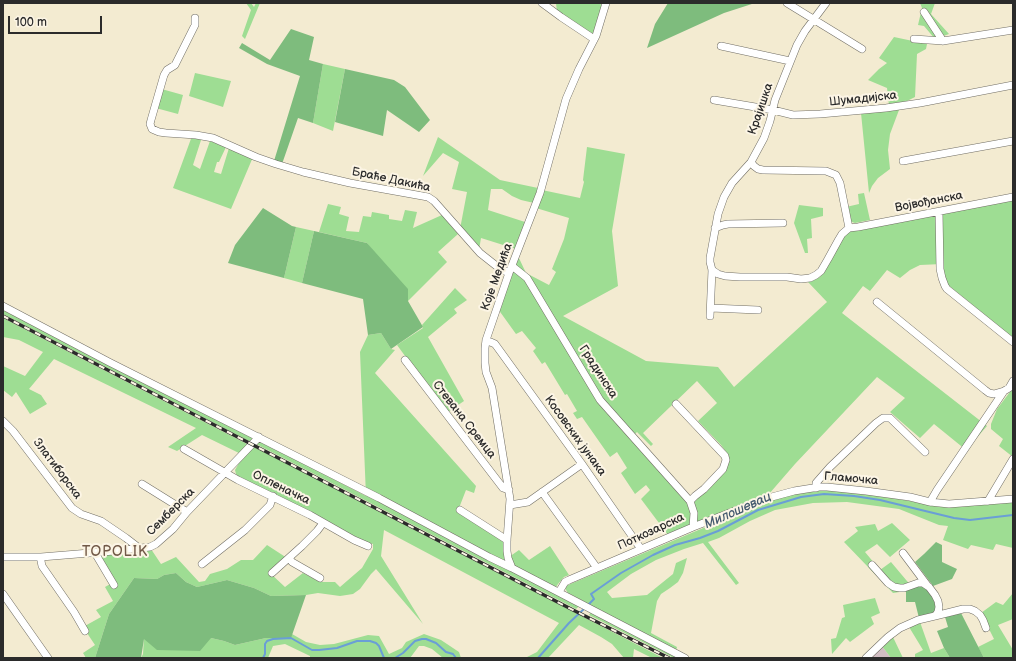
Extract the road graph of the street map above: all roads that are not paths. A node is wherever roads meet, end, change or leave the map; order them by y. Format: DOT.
graph roads {
  1 [pos="542,3"];
  2 [pos="606,3"];
  3 [pos="786,3"];
  4 [pos="826,3"];
  5 [pos="924,12"];
  6 [pos="195,18"];
  7 [pos="813,20"];
  8 [pos="1013,30"];
  9 [pos="594,39"];
  10 [pos="914,39"];
  11 [pos="943,41"];
  12 [pos="721,46"];
  13 [pos="862,49"];
  14 [pos="790,61"];
  15 [pos="1013,85"];
  16 [pos="714,100"];
  17 [pos="773,110"];
  18 [pos="1013,141"];
  19 [pos="751,162"];
  20 [pos="903,162"];
  21 [pos="1013,197"];
  22 [pos="939,212"];
  23 [pos="718,214"];
  24 [pos="783,223"];
  25 [pos="723,225"];
  26 [pos="715,228"];
  27 [pos="849,228"];
  28 [pos="511,270"];
  29 [pos="712,270"];
  30 [pos="877,302"];
  31 [pos="3,306"];
  32 [pos="711,308"];
  33 [pos="758,310"];
  34 [pos="710,316"];
  35 [pos="486,340"];
  36 [pos="1013,342"];
  37 [pos="405,360"];
  38 [pos="1013,381"];
  39 [pos="1004,391"];
  40 [pos="676,404"];
  41 [pos="3,421"];
  42 [pos="259,437"];
  43 [pos="184,449"];
  44 [pos="925,452"];
  45 [pos="1013,459"];
  46 [pos="582,464"];
  47 [pos="226,472"];
  48 [pos="142,484"];
  49 [pos="816,488"];
  50 [pos="509,490"];
  51 [pos="542,492"];
  52 [pos="273,496"];
  53 [pos="1013,499"];
  54 [pos="690,501"];
  55 [pos="988,501"];
  56 [pos="930,502"];
  57 [pos="510,505"];
  58 [pos="460,510"];
  59 [pos="187,512"];
  60 [pos="324,523"];
  61 [pos="693,527"];
  62 [pos="507,540"];
  63 [pos="368,546"];
  64 [pos="139,548"];
  65 [pos="641,549"];
  66 [pos="95,553"];
  67 [pos="903,553"];
  68 [pos="3,557"];
  69 [pos="41,557"];
  70 [pos="288,558"];
  71 [pos="202,564"];
  72 [pos="872,565"];
  73 [pos="512,568"];
  74 [pos="598,568"];
  75 [pos="272,573"];
  76 [pos="320,578"];
  77 [pos="114,585"];
  78 [pos="929,587"];
  79 [pos="559,592"];
  80 [pos="3,594"];
  81 [pos="935,616"];
  82 [pos="986,628"];
  83 [pos="85,631"];
  84 [pos="48,658"];
  85 [pos="685,658"];
  86 [pos="866,658"];
  1 -- 9 [label="street"];
  2 -- 9 [label="street, Које Медића"];
  3 -- 7 [label="street"];
  4 -- 7 [label="street, Крајишка"];
  5 -- 11 [label="street"];
  6 -- 28 [label="street, Браће Дакића"];
  7 -- 13 [label="street"];
  7 -- 14 [label="street, Крајишка"];
  8 -- 11 [label="street"];
  9 -- 28 [label="street, Које Медића"];
  10 -- 11 [label="street"];
  12 -- 14 [label="street"];
  14 -- 17 [label="street, Крајишка"];
  15 -- 17 [label="street, Шумадијска"];
  16 -- 17 [label="street, Шумадијска"];
  17 -- 19 [label="street, Крајишка"];
  18 -- 20 [label="street"];
  19 -- 23 [label="street, Крајишка"];
  19 -- 27 [label="street"];
  21 -- 22 [label="street, Војвођанска"];
  22 -- 27 [label="street, Војвођанска"];
  22 -- 36 [label="street"];
  23 -- 25 [label="street"];
  23 -- 26 [label="street, Крајишка"];
  24 -- 25 [label="street"];
  25 -- 26 [label="street"];
  26 -- 29 [label="street, Крајишка"];
  27 -- 29 [label="street"];
  28 -- 35 [label="street, Које Медића"];
  28 -- 54 [label="street, Градинска"];
  29 -- 32 [label="street, Крајишка"];
  30 -- 39 [label="street"];
  31 -- 42 [label="street"];
  32 -- 33 [label="street"];
  32 -- 34 [label="street, Крајишка"];
  35 -- 46 [label="street, Косовских јунака"];
  35 -- 50 [label="street, Које Медића"];
  37 -- 50 [label="street, Стевана Сремца"];
  38 -- 39 [label="street"];
  39 -- 56 [label="street"];
  40 -- 54 [label="street, Поткозарска"];
  41 -- 64 [label="street, Златиборска"];
  42 -- 47 [label="street, Семберска"];
  42 -- 73 [label="street"];
  43 -- 47 [label="street, Опленачка"];
  44 -- 49 [label="street"];
  45 -- 55 [label="street"];
  46 -- 51 [label="street"];
  46 -- 65 [label="street, Косовских јунака"];
  47 -- 52 [label="street, Опленачка"];
  47 -- 59 [label="street, Семберска"];
  48 -- 59 [label="street"];
  49 -- 56 [label="street, Гламочка"];
  49 -- 61 [label="street, Гламочка"];
  50 -- 57 [label="street, Које Медића"];
  51 -- 57 [label="street"];
  51 -- 74 [label="street"];
  52 -- 60 [label="street, Опленачка"];
  52 -- 71 [label="street"];
  53 -- 55 [label="street, Гламочка"];
  54 -- 61 [label="street, Поткозарска"];
  55 -- 56 [label="street, Гламочка"];
  57 -- 62 [label="street, Које Медића"];
  58 -- 62 [label="street"];
  59 -- 64 [label="street, Семберска"];
  60 -- 63 [label="street, Опленачка"];
  60 -- 70 [label="street"];
  61 -- 65 [label="street, Поткозарска"];
  62 -- 73 [label="street, Које Медића"];
  64 -- 66 [label="street, Семберска"];
  65 -- 74 [label="street, Поткозарска"];
  66 -- 69 [label="street, Семберска"];
  66 -- 77 [label="street"];
  67 -- 78 [label="street"];
  68 -- 69 [label="street, Семберска"];
  69 -- 83 [label="street"];
  70 -- 75 [label="street"];
  70 -- 76 [label="street"];
  72 -- 78 [label="street"];
  73 -- 79 [label="street"];
  74 -- 79 [label="street, Поткозарска"];
  78 -- 81 [label="street"];
  79 -- 85 [label="street"];
  80 -- 84 [label="street"];
  81 -- 82 [label="street"];
  81 -- 86 [label="street"];
}
